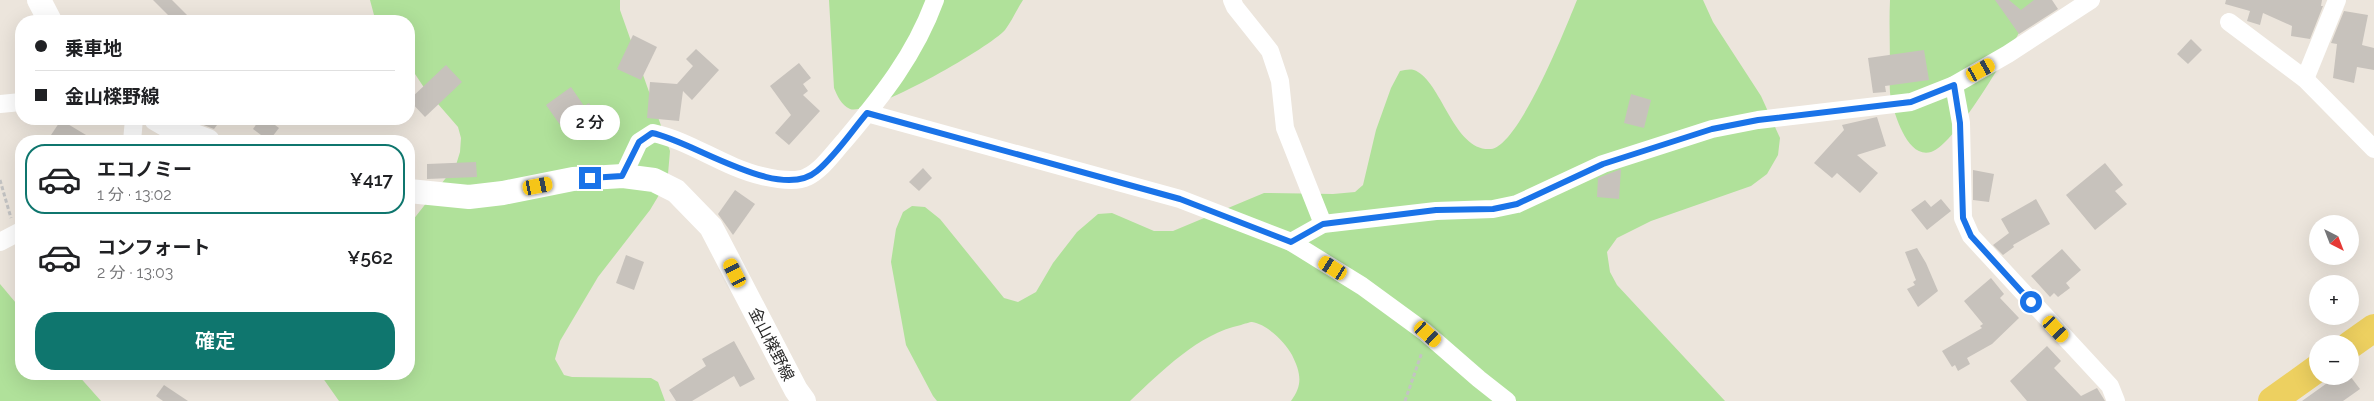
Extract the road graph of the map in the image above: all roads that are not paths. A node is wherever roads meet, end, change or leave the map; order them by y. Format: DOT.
graph roads {
  1 [pos="39,0"];
  2 [pos="935,0"];
  3 [pos="1232,0"];
  4 [pos="2091,0"];
  5 [pos="2337,0"];
  6 [pos="47,15"];
  7 [pos="2229,22"];
  8 [pos="2306,79"];
  9 [pos="1954,85"];
  10 [pos="15,103"];
  11 [pos="0,104"];
  12 [pos="867,113"];
  13 [pos="166,125"];
  14 [pos="192,135"];
  15 [pos="2374,148"];
  16 [pos="622,176"];
  17 [pos="415,192"];
  18 [pos="1323,224"];
  19 [pos="15,234"];
  20 [pos="0,242"];
  21 [pos="1291,242"];
  22 [pos="2374,328"];
  23 [pos="2359,339"];
  24 [pos="2309,374"];
  25 [pos="804,401"];
  26 [pos="1508,401"];
  27 [pos="2116,401"];
  28 [pos="2272,401"];
  1 -- 6 [label="main road"];
  2 -- 12 [label="street"];
  3 -- 18 [label="street"];
  4 -- 9 [label="street"];
  5 -- 8 [label="street"];
  7 -- 8 [label="street"];
  8 -- 15 [label="street"];
  9 -- 18 [label="street"];
  9 -- 27 [label="street"];
  10 -- 11 [label="street"];
  12 -- 16 [label="street"];
  12 -- 21 [label="street"];
  13 -- 14 [label="main road"];
  16 -- 17 [label="main road, 金山檪野線"];
  16 -- 25 [label="main road, 金山檪野線"];
  18 -- 21 [label="street"];
  19 -- 20 [label="street"];
  21 -- 26 [label="street"];
  22 -- 23 [label="main road"];
  24 -- 28 [label="main road"];
}
